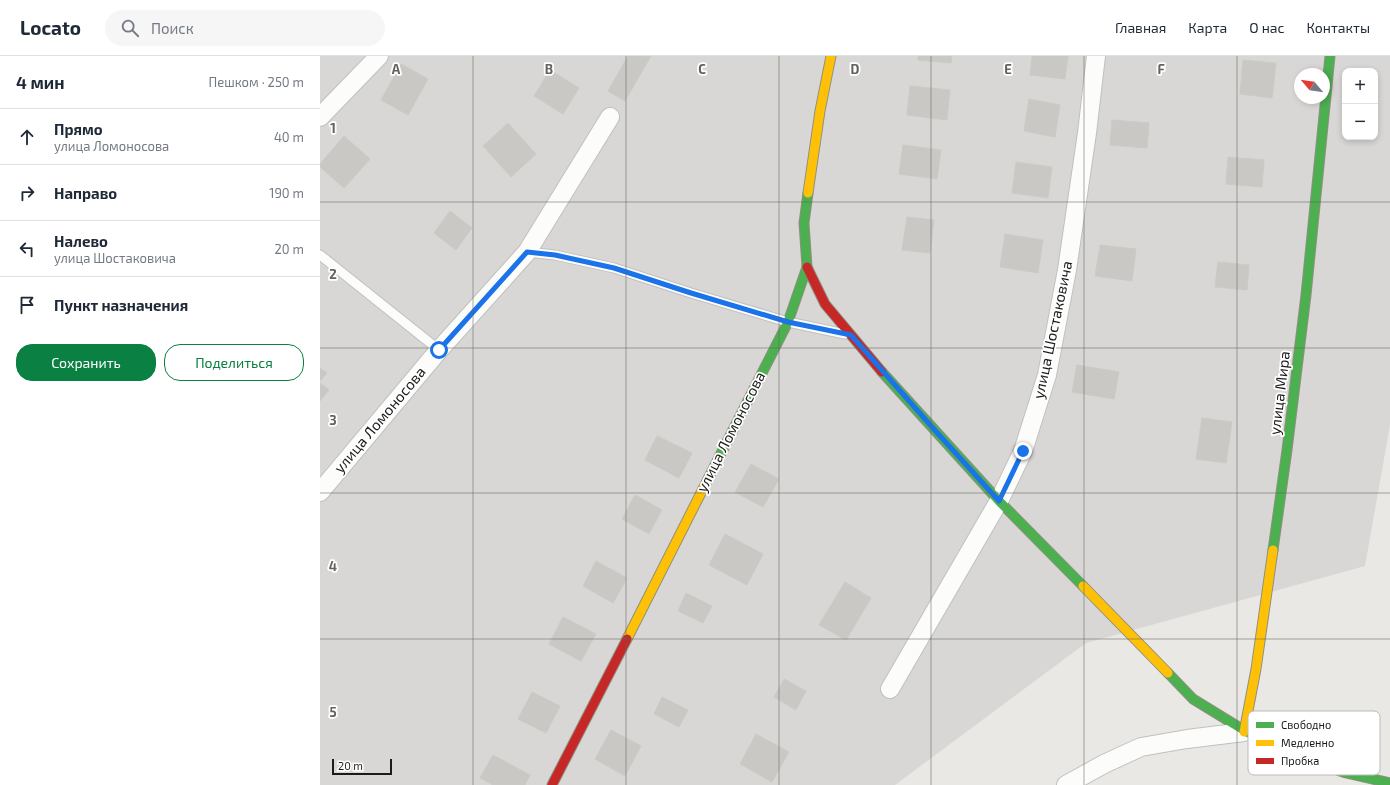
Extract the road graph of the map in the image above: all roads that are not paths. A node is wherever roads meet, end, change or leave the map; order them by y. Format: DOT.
graph roads {
  1 [pos="378,56"];
  2 [pos="831,56"];
  3 [pos="1096,56"];
  4 [pos="1330,56"];
  5 [pos="320,117"];
  6 [pos="610,117"];
  7 [pos="527,252"];
  8 [pos="320,254"];
  9 [pos="807,267"];
  10 [pos="788,322"];
  11 [pos="851,335"];
  12 [pos="439,350"];
  13 [pos="320,492"];
  14 [pos="999,501"];
  15 [pos="890,689"];
  16 [pos="1244,732"];
  17 [pos="1248,734"];
  18 [pos="1355,775"];
  19 [pos="1390,783"];
  20 [pos="552,785"];
  21 [pos="1066,785"];
  1 -- 5 [label="street"];
  2 -- 9 [label="street, улица Ломоносова"];
  3 -- 14 [label="street, улица Шостаковича"];
  4 -- 16 [label="street, улица Мира"];
  6 -- 7 [label="street, улица Ломоносова"];
  7 -- 10 [label="lane"];
  7 -- 12 [label="street, улица Ломоносова"];
  8 -- 12 [label="lane"];
  9 -- 10 [label="street, улица Ломоносова"];
  9 -- 11 [label="street"];
  10 -- 11 [label="lane"];
  10 -- 20 [label="street, улица Ломоносова"];
  11 -- 14 [label="street"];
  12 -- 13 [label="street, улица Ломоносова"];
  14 -- 15 [label="street, улица Шостаковича"];
  14 -- 16 [label="street"];
  16 -- 17 [label="street"];
  16 -- 21 [label="street"];
  18 -- 19 [label="street"];
}
